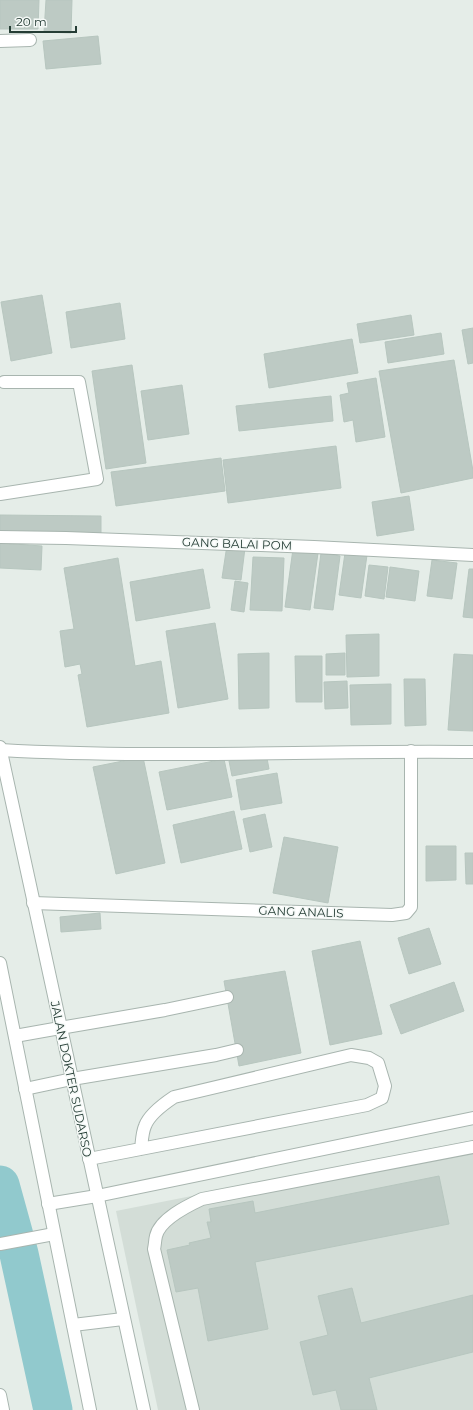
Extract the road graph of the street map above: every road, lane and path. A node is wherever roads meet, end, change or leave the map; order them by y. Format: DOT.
graph roads {
  1 [pos="30,40"];
  2 [pos="0,41"];
  3 [pos="4,382"];
  4 [pos="0,494"];
  5 [pos="0,537"];
  6 [pos="473,555"];
  7 [pos="0,749"];
  8 [pos="411,752"];
  9 [pos="473,752"];
  10 [pos="33,903"];
  11 [pos="0,963"];
  12 [pos="227,997"];
  13 [pos="60,1028"];
  14 [pos="15,1036"];
  15 [pos="237,1050"];
  16 [pos="72,1079"];
  17 [pos="25,1089"];
  18 [pos="473,1118"];
  19 [pos="473,1147"];
  20 [pos="141,1149"];
  21 [pos="89,1159"];
  22 [pos="96,1196"];
  23 [pos="48,1204"];
  24 [pos="54,1234"];
  25 [pos="0,1244"];
  26 [pos="123,1319"];
  27 [pos="73,1325"];
  28 [pos="0,1396"];
  29 [pos="3,1410"];
  30 [pos="90,1410"];
  31 [pos="144,1410"];
  32 [pos="193,1410"];
  1 -- 2 [label="street"];
  3 -- 4 [label="street"];
  5 -- 6 [label="street, GANG BALAI POM"];
  7 -- 8 [label="street"];
  7 -- 10 [label="street, JALAN DOKTER SUDARSO"];
  8 -- 9 [label="street"];
  8 -- 10 [label="street, GANG ANALIS"];
  10 -- 13 [label="street, JALAN DOKTER SUDARSO"];
  11 -- 14 [label="street"];
  12 -- 13 [label="street"];
  13 -- 14 [label="street"];
  13 -- 16 [label="street, JALAN DOKTER SUDARSO"];
  14 -- 17 [label="street"];
  15 -- 16 [label="street"];
  16 -- 17 [label="street"];
  16 -- 21 [label="street, JALAN DOKTER SUDARSO"];
  17 -- 23 [label="street"];
  18 -- 22 [label="street"];
  19 -- 32 [label="street"];
  20 -- 20 [label="street"];
  20 -- 21 [label="street"];
  21 -- 22 [label="street, JALAN DOKTER SUDARSO"];
  22 -- 23 [label="street"];
  22 -- 26 [label="street, JALAN DOKTER SUDARSO"];
  23 -- 24 [label="street"];
  24 -- 25 [label="street"];
  24 -- 27 [label="street"];
  26 -- 27 [label="street"];
  26 -- 31 [label="street, JALAN DOKTER SUDARSO"];
  27 -- 30 [label="street"];
  28 -- 29 [label="street"];
}
